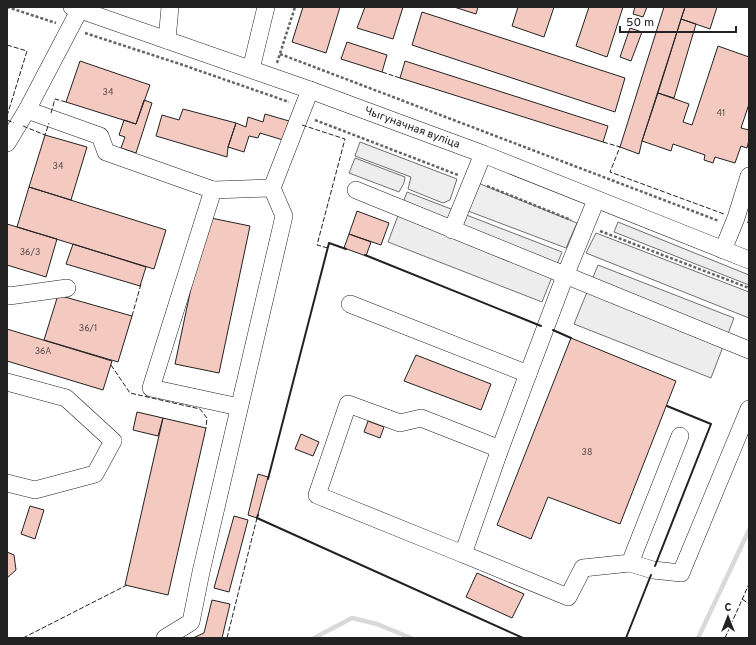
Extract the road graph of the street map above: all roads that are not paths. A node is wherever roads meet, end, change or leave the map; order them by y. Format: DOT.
graph roads {
  1 [pos="170,7"];
  2 [pos="266,7"];
  3 [pos="76,8"];
  4 [pos="166,40"];
  5 [pos="251,69"];
  6 [pos="310,90"];
  7 [pos="27,110"];
  8 [pos="7,144"];
  9 [pos="482,154"];
  10 [pos="749,176"];
  11 [pos="272,188"];
  12 [pos="213,190"];
  13 [pos="356,190"];
  14 [pos="596,200"];
  15 [pos="452,230"];
  16 [pos="723,250"];
  17 [pos="749,260"];
  18 [pos="565,276"];
  19 [pos="67,288"];
  20 [pos="7,294"];
  21 [pos="350,304"];
  22 [pos="749,350"];
  23 [pos="528,374"];
  24 [pos="7,382"];
  25 [pos="239,407"];
  26 [pos="749,409"];
  27 [pos="680,436"];
  28 [pos="500,449"];
  29 [pos="7,483"];
  30 [pos="463,554"];
  31 [pos="630,563"];
  32 [pos="165,638"];
  1 -- 4 [label="street"];
  2 -- 5 [label="street"];
  3 -- 4 [label="street, Чыгуначная вуліца"];
  3 -- 7 [label="street"];
  4 -- 5 [label="street, Чыгуначная вуліца"];
  5 -- 6 [label="street, Чыгуначная вуліца"];
  6 -- 9 [label="street, Чыгуначная вуліца"];
  6 -- 11 [label="street"];
  7 -- 8 [label="street"];
  7 -- 12 [label="street"];
  9 -- 14 [label="street, Чыгуначная вуліца"];
  9 -- 15 [label="street"];
  10 -- 16 [label="street"];
  11 -- 12 [label="street"];
  11 -- 25 [label="street"];
  12 -- 25 [label="street"];
  13 -- 15 [label="street"];
  14 -- 16 [label="street, Чыгуначная вуліца"];
  14 -- 18 [label="street"];
  15 -- 18 [label="street"];
  16 -- 17 [label="street, Чыгуначная вуліца"];
  18 -- 22 [label="street"];
  18 -- 23 [label="street"];
  19 -- 20 [label="street"];
  21 -- 23 [label="street"];
  23 -- 28 [label="street"];
  24 -- 29 [label="street"];
  25 -- 32 [label="street"];
  26 -- 31 [label="street"];
  27 -- 31 [label="street"];
  28 -- 30 [label="street"];
  28 -- 30 [label="street"];
  30 -- 31 [label="street"];
}
